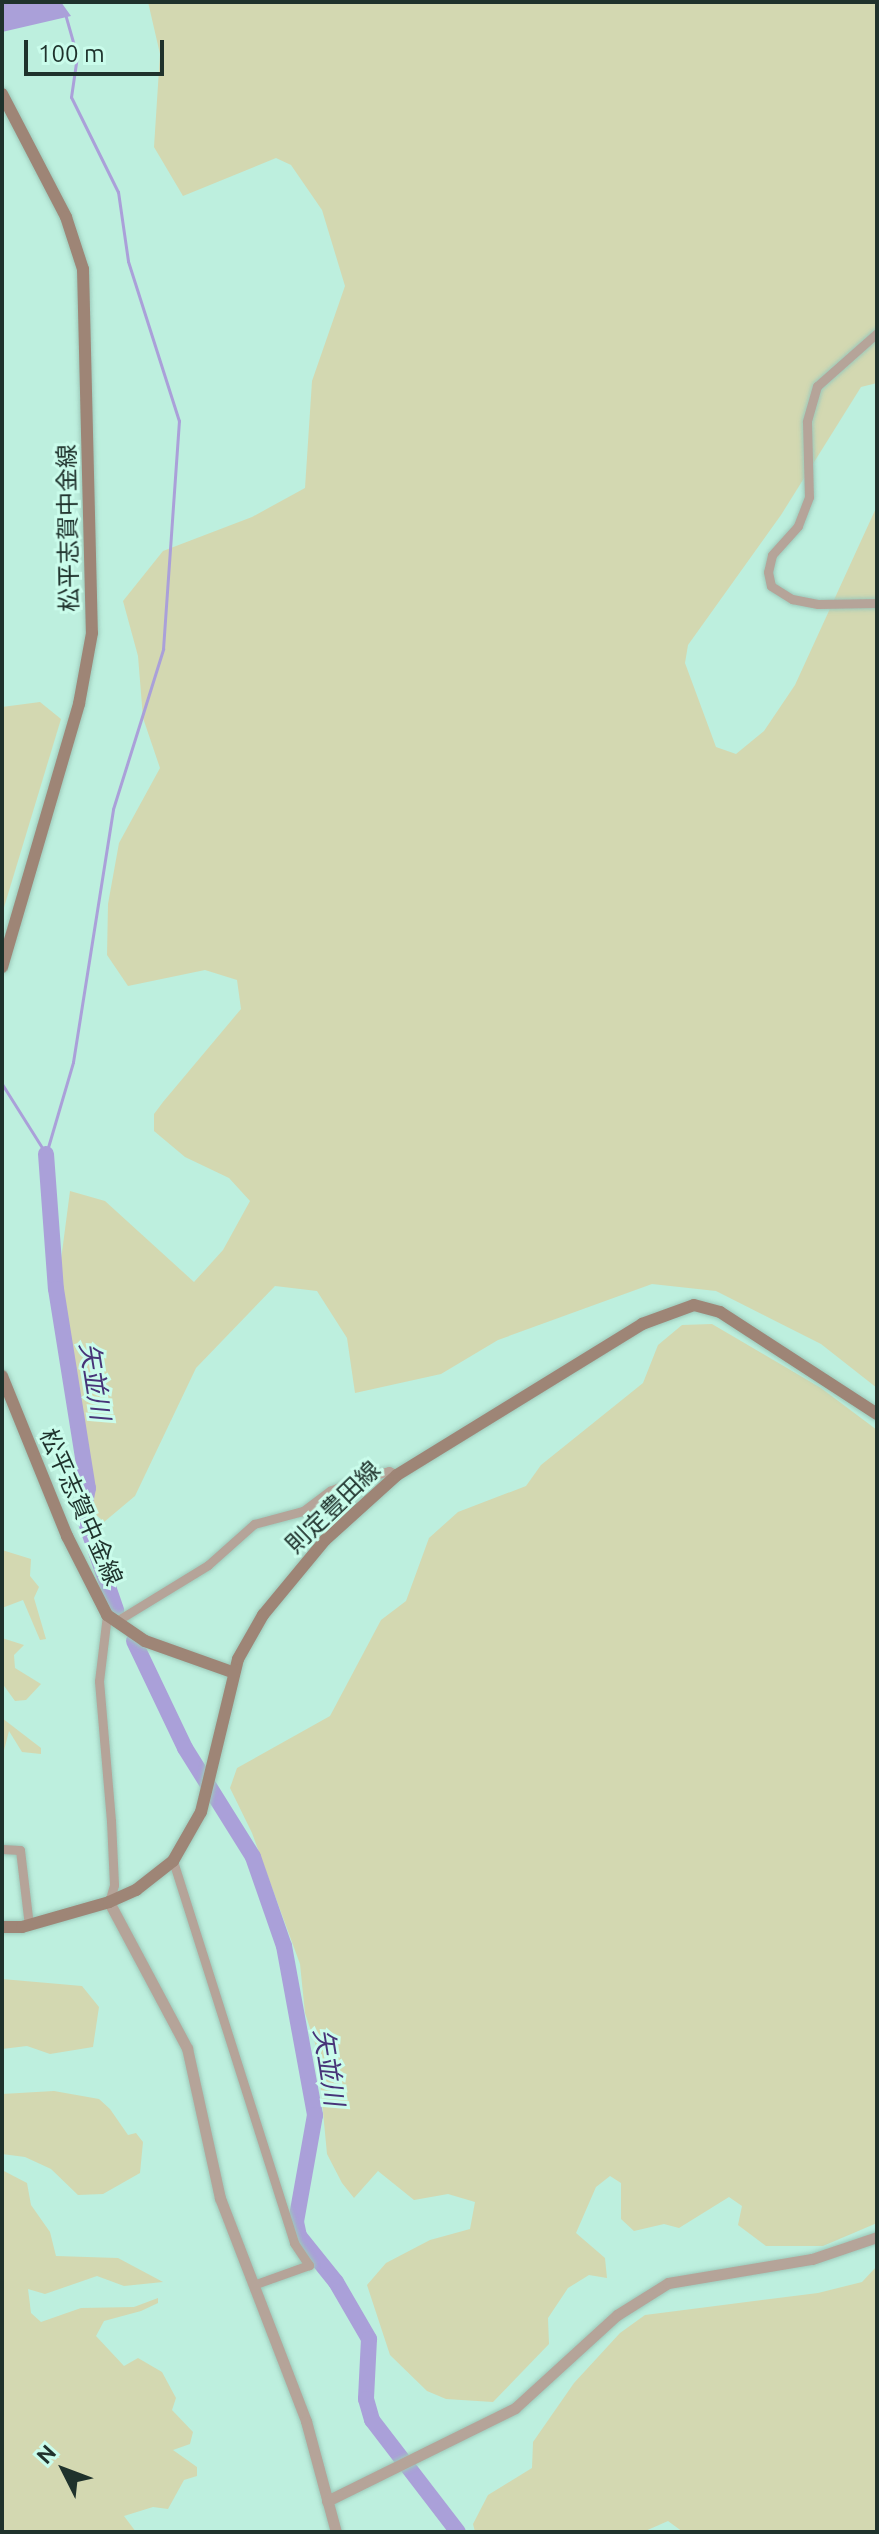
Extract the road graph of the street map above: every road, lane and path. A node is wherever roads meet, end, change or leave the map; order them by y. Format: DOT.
graph roads {
  1 [pos="2,94"];
  2 [pos="877,333"];
  3 [pos="877,603"];
  4 [pos="2,967"];
  5 [pos="2,1376"];
  6 [pos="877,1414"];
  7 [pos="397,1475"];
  8 [pos="111,1619"];
  9 [pos="232,1672"];
  10 [pos="2,1849"];
  11 [pos="173,1861"];
  12 [pos="109,1902"];
  13 [pos="29,1925"];
  14 [pos="2,1927"];
  15 [pos="877,2237"];
  16 [pos="256,2284"];
  17 [pos="327,2501"];
  18 [pos="336,2532"];
  1 -- 4 [label="main road, 松平志賀中金線"];
  2 -- 3 [label="street"];
  5 -- 8 [label="main road, 松平志賀中金線"];
  6 -- 7 [label="main road, 則定豊田線"];
  7 -- 8 [label="street"];
  7 -- 9 [label="main road, 則定豊田線"];
  8 -- 9 [label="main road, 松平志賀中金線"];
  8 -- 12 [label="street"];
  9 -- 11 [label="main road, 則定豊田線"];
  10 -- 13 [label="street"];
  11 -- 12 [label="main road, 則定豊田線"];
  11 -- 16 [label="street"];
  12 -- 13 [label="main road, 則定豊田線"];
  12 -- 16 [label="street"];
  13 -- 14 [label="main road, 則定豊田線"];
  15 -- 17 [label="street"];
  16 -- 17 [label="street"];
  17 -- 18 [label="street"];
}
